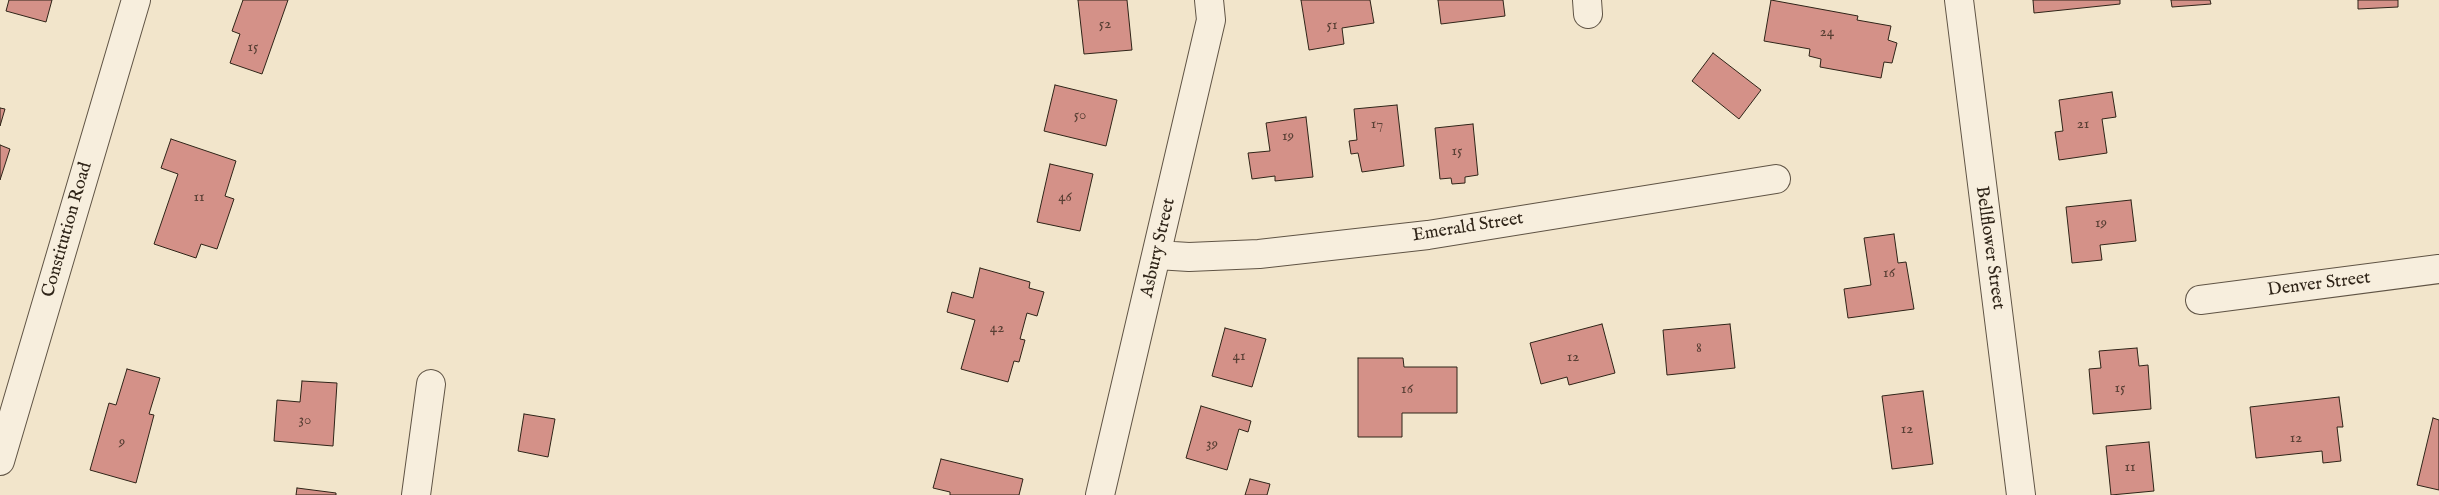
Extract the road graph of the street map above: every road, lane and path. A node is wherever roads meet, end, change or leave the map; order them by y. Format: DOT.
graph roads {
  1 [pos="136,0"];
  2 [pos="1209,0"];
  3 [pos="1959,0"];
  4 [pos="1776,179"];
  5 [pos="1157,255"];
  6 [pos="2439,269"];
  7 [pos="2200,300"];
  8 [pos="431,384"];
  9 [pos="0,461"];
  10 [pos="416,495"];
  11 [pos="1100,495"];
  12 [pos="2021,495"];
  1 -- 9 [label="street, Constitution Road"];
  2 -- 5 [label="street, Asbury Street"];
  3 -- 12 [label="street, Bellflower Street"];
  4 -- 5 [label="street, Emerald Street"];
  5 -- 11 [label="street, Asbury Street"];
  6 -- 7 [label="street, Denver Street"];
  8 -- 10 [label="street"];
}
